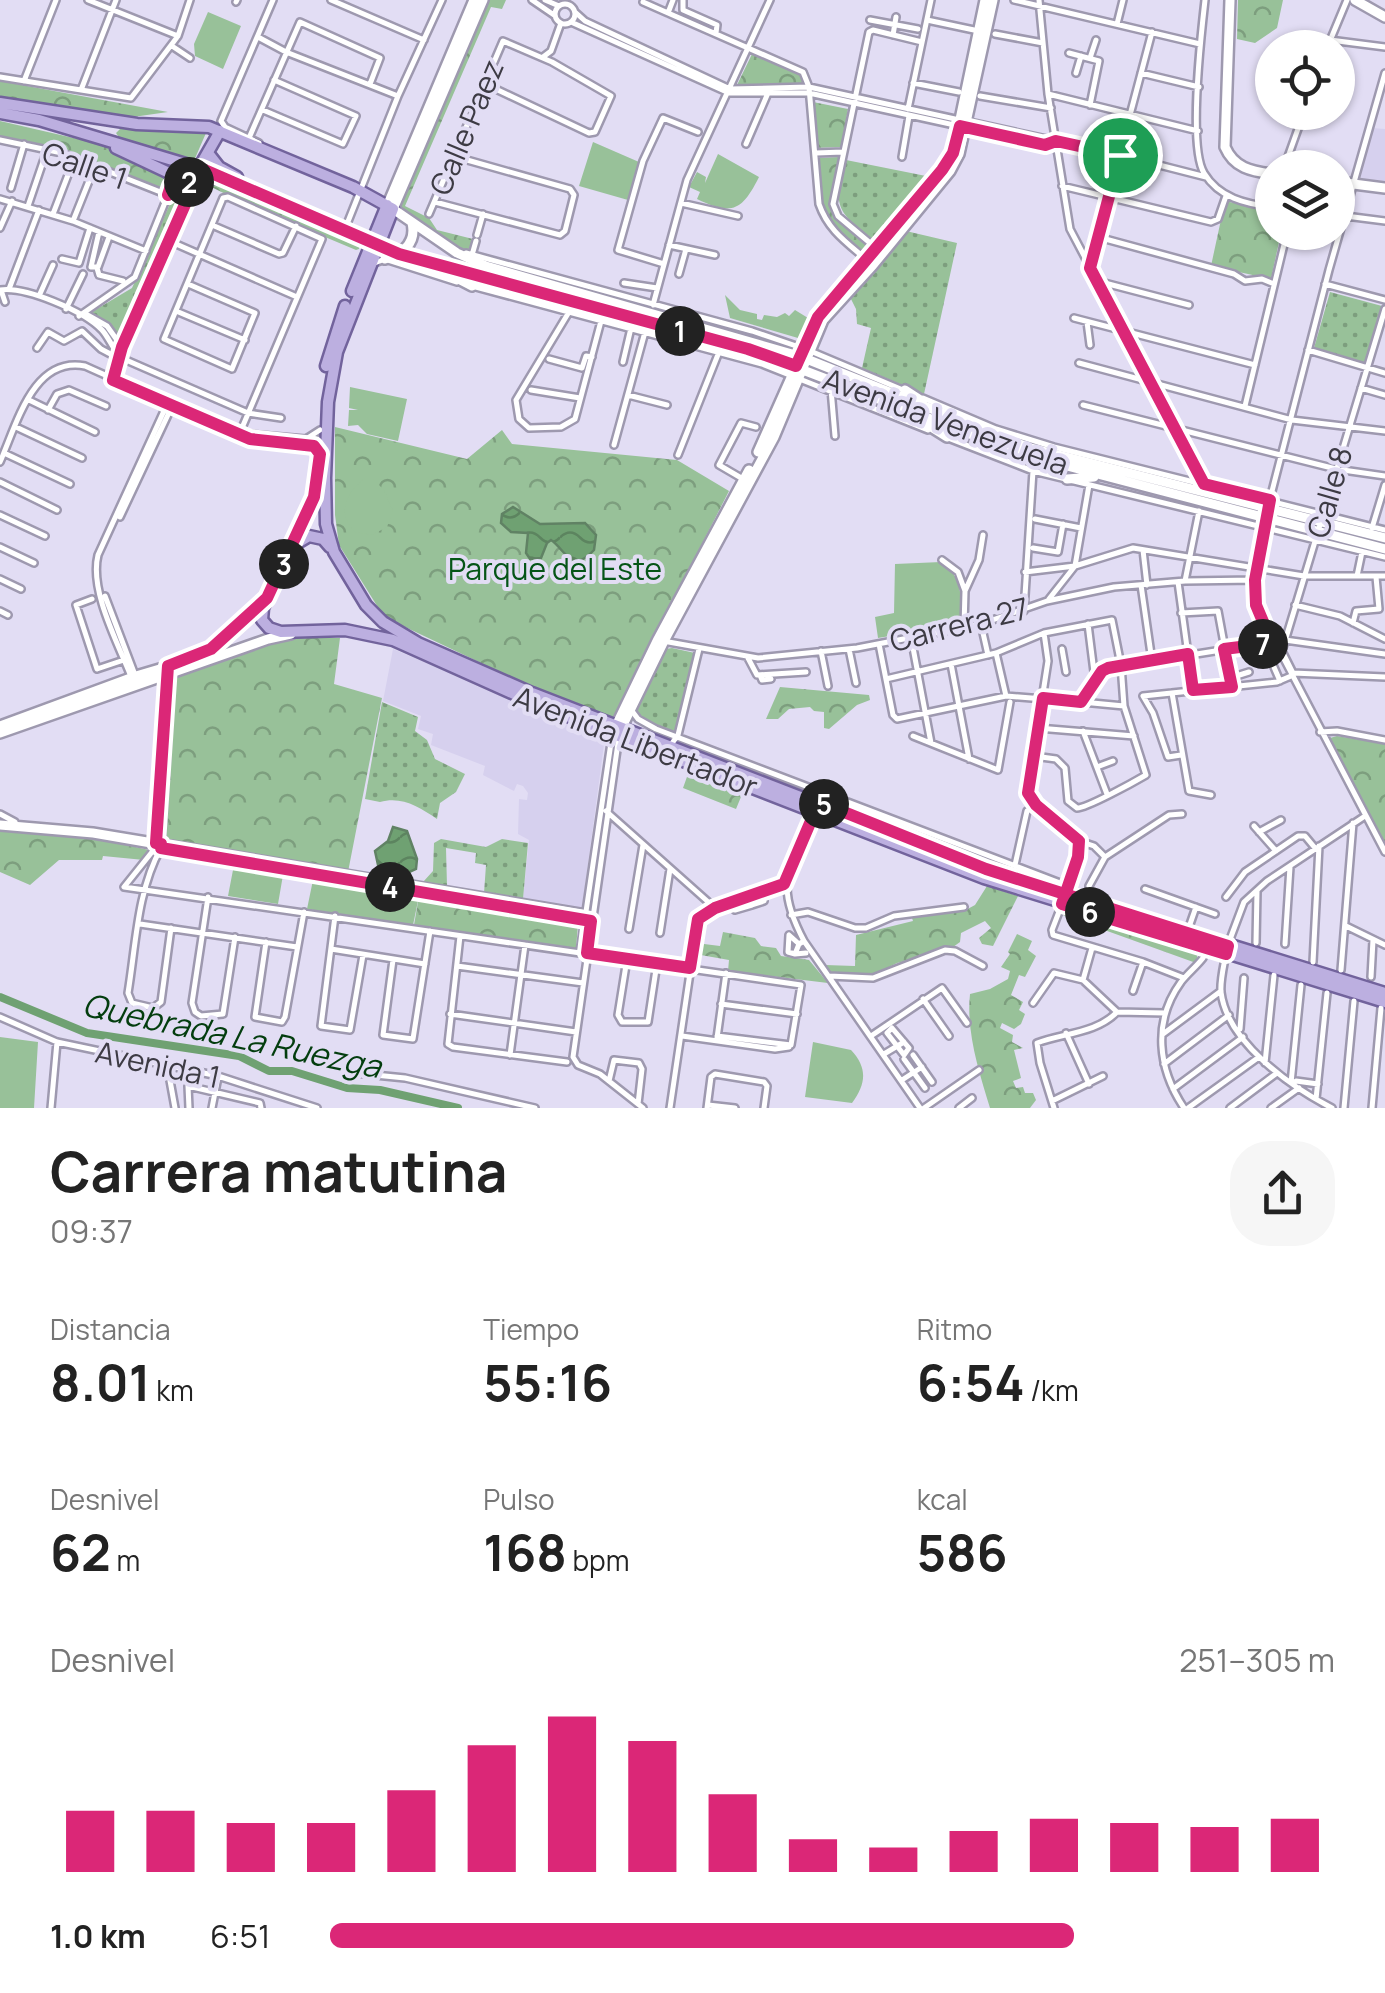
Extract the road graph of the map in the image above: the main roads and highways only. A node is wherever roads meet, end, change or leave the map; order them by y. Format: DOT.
graph roads {
  1 [pos="0,104"];
  2 [pos="0,112"];
  3 [pos="137,124"];
  4 [pos="220,126"];
  5 [pos="119,148"];
  6 [pos="208,153"];
  7 [pos="201,173"];
  8 [pos="189,195"];
  9 [pos="326,221"];
  10 [pos="375,244"];
  11 [pos="290,549"];
  12 [pos="334,552"];
  13 [pos="366,604"];
  14 [pos="344,630"];
  15 [pos="617,731"];
  16 [pos="814,806"];
  17 [pos="1065,895"];
  18 [pos="1227,950"];
  19 [pos="1385,993"];
  20 [pos="1383,1005"];
  1 -- 3 [label="main road, Avenida Venezuela"];
  2 -- 5 [label="main road"];
  3 -- 4 [label="main road, Avenida Venezuela"];
  3 -- 5 [label="main road"];
  4 -- 6 [label="main road"];
  4 -- 10 [label="main road, Avenida Venezuela"];
  5 -- 7 [label="main road"];
  5 -- 7 [label="main road"];
  6 -- 7 [label="main road"];
  6 -- 9 [label="main road"];
  7 -- 8 [label="main road"];
  7 -- 9 [label="main road, Avenida Venezuela"];
  9 -- 10 [label="main road, Avenida Venezuela"];
  10 -- 11 [label="main road"];
  10 -- 12 [label="main road"];
  11 -- 12 [label="main road"];
  11 -- 14 [label="main road, Avenida Libertador"];
  12 -- 13 [label="main road, Avenida Libertador"];
  13 -- 14 [label="main road"];
  13 -- 15 [label="main road, Avenida Libertador"];
  14 -- 15 [label="main road, Avenida Libertador"];
  15 -- 16 [label="main road, Avenida Libertador"];
  15 -- 16 [label="main road, Avenida Libertador"];
  16 -- 17 [label="main road, Avenida Libertador"];
  16 -- 17 [label="main road, Avenida Libertador"];
  17 -- 18 [label="main road, Avenida Libertador"];
  17 -- 18 [label="main road, Avenida Libertador"];
  18 -- 19 [label="main road, Avenida Libertador"];
  18 -- 20 [label="main road, Avenida Libertador"];
}
